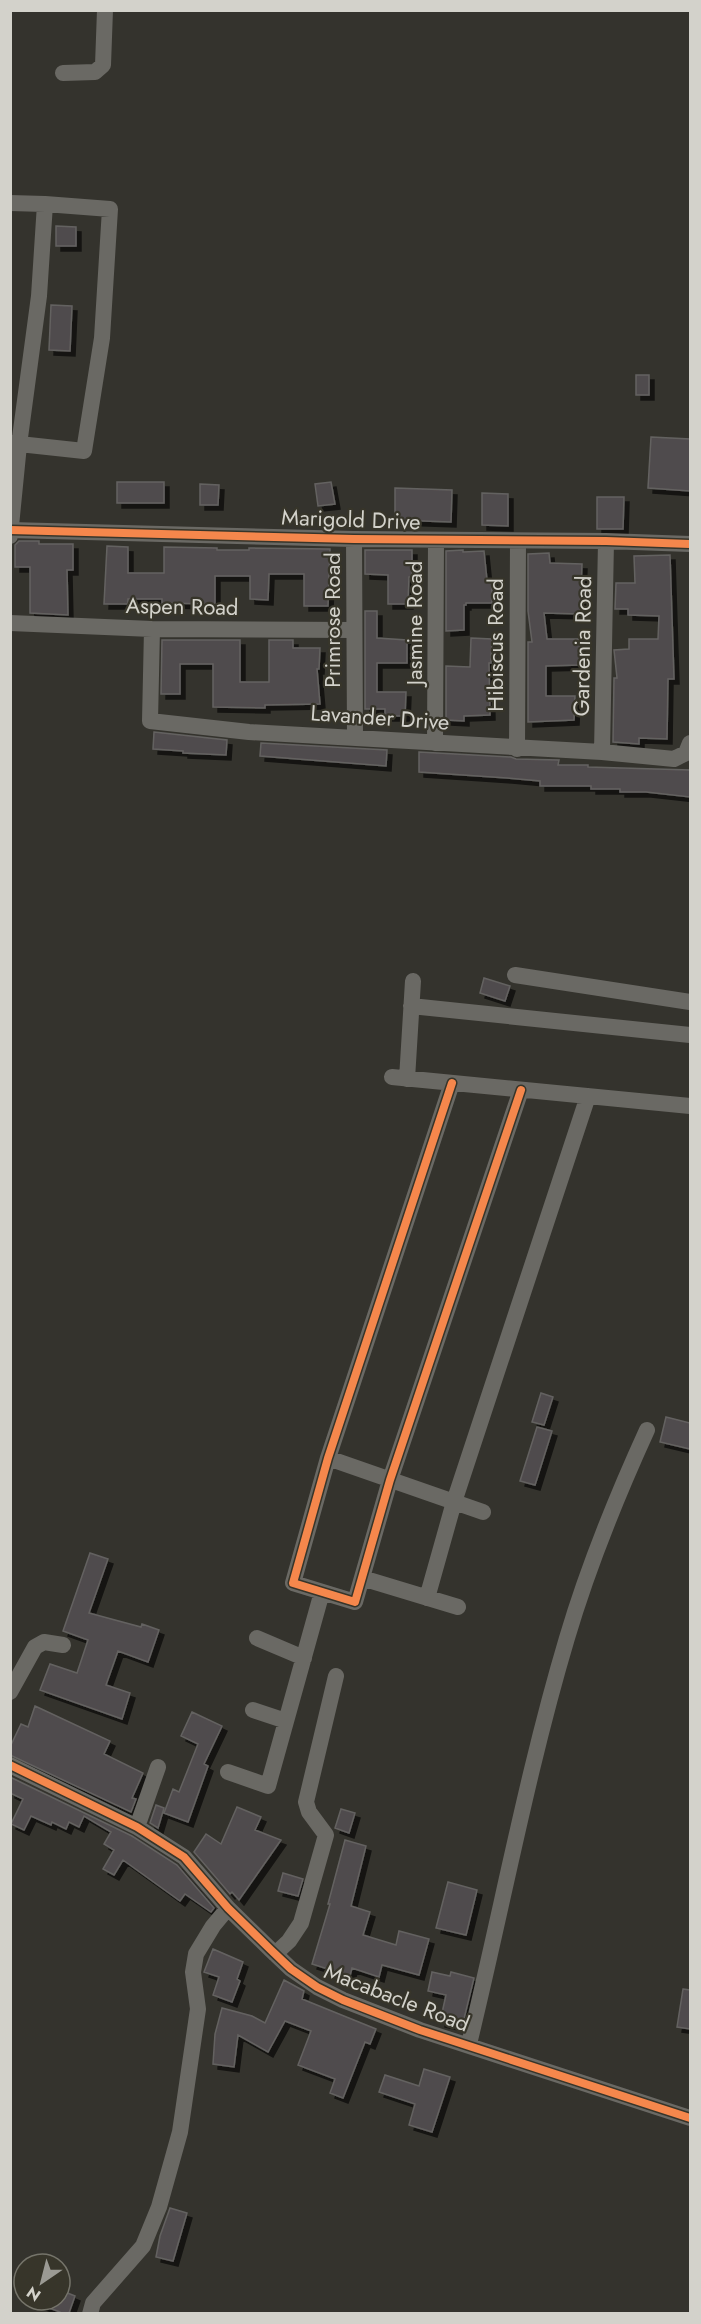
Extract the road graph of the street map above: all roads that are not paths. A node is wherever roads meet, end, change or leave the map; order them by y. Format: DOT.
graph roads {
  1 [pos="105,10"];
  2 [pos="63,73"];
  3 [pos="10,204"];
  4 [pos="45,204"];
  5 [pos="15,444"];
  6 [pos="11,530"];
  7 [pos="10,536"];
  8 [pos="354,539"];
  9 [pos="436,540"];
  10 [pos="606,541"];
  11 [pos="518,542"];
  12 [pos="690,544"];
  13 [pos="10,623"];
  14 [pos="152,629"];
  15 [pos="353,630"];
  16 [pos="355,737"];
  17 [pos="435,743"];
  18 [pos="690,743"];
  19 [pos="517,748"];
  20 [pos="602,752"];
  21 [pos="514,975"];
  22 [pos="413,981"];
  23 [pos="690,1002"];
  24 [pos="411,1006"];
  25 [pos="690,1035"];
  26 [pos="452,1083"];
  27 [pos="520,1090"];
  28 [pos="588,1096"];
  29 [pos="690,1106"];
  30 [pos="647,1430"];
  31 [pos="328,1458"];
  32 [pos="390,1480"];
  33 [pos="453,1502"];
  34 [pos="483,1512"];
  35 [pos="362,1578"];
  36 [pos="322,1592"];
  37 [pos="427,1598"];
  38 [pos="458,1607"];
  39 [pos="258,1638"];
  40 [pos="63,1645"];
  41 [pos="304,1658"];
  42 [pos="336,1676"];
  43 [pos="10,1692"];
  44 [pos="253,1710"];
  45 [pos="286,1721"];
  46 [pos="10,1765"];
  47 [pos="158,1767"];
  48 [pos="228,1772"];
  49 [pos="137,1827"];
  50 [pos="228,1908"];
  51 [pos="275,1954"];
  52 [pos="469,2044"];
  53 [pos="690,2118"];
  54 [pos="90,2313"];
  1 -- 2 [label="street"];
  3 -- 4 [label="street"];
  4 -- 5 [label="street"];
  4 -- 5 [label="street"];
  5 -- 6 [label="street"];
  6 -- 7 [label="street"];
  6 -- 8 [label="street, Marigold Drive"];
  8 -- 9 [label="street, Marigold Drive"];
  8 -- 15 [label="street, Primrose Road"];
  9 -- 11 [label="street, Marigold Drive"];
  9 -- 17 [label="street, Jasmine Road"];
  10 -- 11 [label="street, Marigold Drive"];
  10 -- 12 [label="street, Marigold Drive"];
  10 -- 20 [label="street, Gardenia Road"];
  11 -- 19 [label="street, Hibiscus Road"];
  13 -- 14 [label="street, Aspen Road"];
  14 -- 15 [label="street, Aspen Road"];
  14 -- 16 [label="street, Lavander Drive"];
  15 -- 16 [label="street, Primrose Road"];
  16 -- 17 [label="street, Lavander Drive"];
  17 -- 19 [label="street, Lavander Drive"];
  18 -- 20 [label="street, Lavander Drive"];
  19 -- 20 [label="street, Lavander Drive"];
  21 -- 23 [label="street"];
  22 -- 24 [label="street"];
  24 -- 25 [label="street"];
  24 -- 26 [label="street"];
  26 -- 27 [label="street"];
  26 -- 31 [label="street"];
  27 -- 28 [label="street"];
  27 -- 32 [label="street"];
  28 -- 29 [label="street"];
  28 -- 33 [label="street"];
  30 -- 52 [label="street"];
  31 -- 32 [label="street"];
  31 -- 36 [label="street"];
  32 -- 33 [label="street"];
  32 -- 35 [label="street"];
  33 -- 34 [label="street"];
  33 -- 37 [label="street"];
  35 -- 36 [label="street"];
  35 -- 37 [label="street"];
  36 -- 41 [label="street"];
  37 -- 38 [label="street"];
  39 -- 41 [label="street"];
  40 -- 43 [label="street"];
  41 -- 45 [label="street"];
  42 -- 51 [label="street"];
  44 -- 45 [label="street"];
  45 -- 48 [label="street"];
  46 -- 49 [label="street, Macabacle Road"];
  47 -- 49 [label="street"];
  49 -- 50 [label="street, Macabacle Road"];
  50 -- 51 [label="street, Macabacle Road"];
  50 -- 54 [label="street"];
  51 -- 52 [label="street, Macabacle Road"];
  52 -- 53 [label="street, Macabacle Road"];
}
